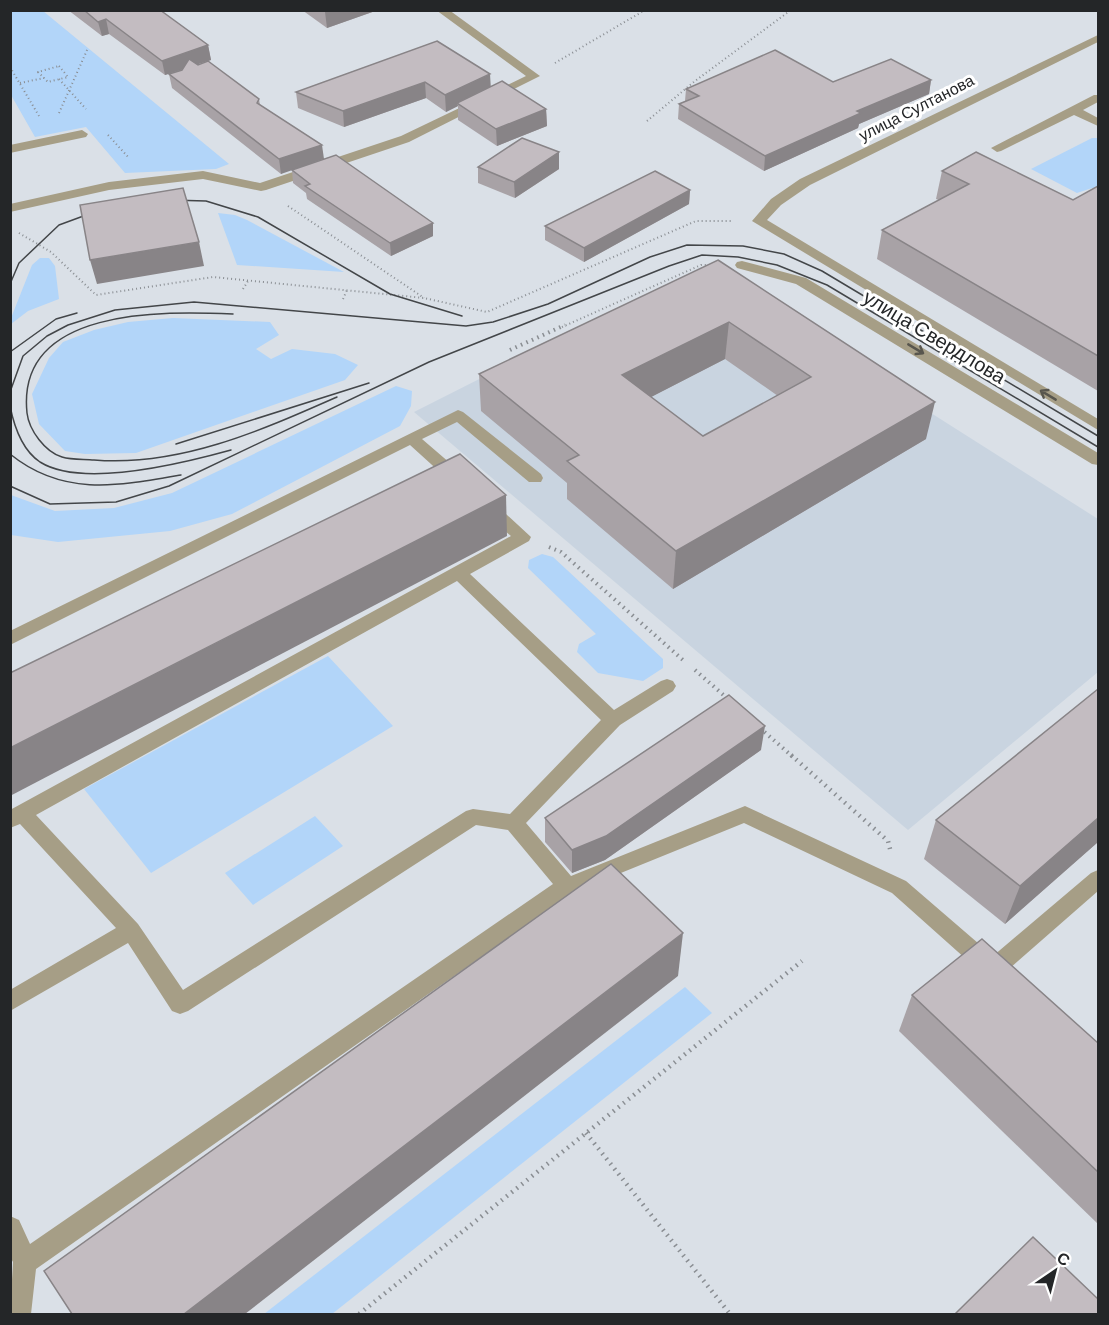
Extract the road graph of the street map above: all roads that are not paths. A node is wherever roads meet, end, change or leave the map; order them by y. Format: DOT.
graph roads {
  1 [pos="441,10"];
  2 [pos="1098,38"];
  3 [pos="1098,98"];
  4 [pos="1074,110"];
  5 [pos="1098,122"];
  6 [pos="82,134"];
  7 [pos="997,148"];
  8 [pos="10,149"];
  9 [pos="10,208"];
  10 [pos="759,221"];
  11 [pos="742,265"];
  12 [pos="895,303"];
  13 [pos="866,318"];
  14 [pos="1098,425"];
  15 [pos="411,438"];
  16 [pos="1098,459"];
  17 [pos="535,478"];
  18 [pos="458,572"];
  19 [pos="10,639"];
  20 [pos="667,686"];
  21 [pos="613,720"];
  22 [pos="16,816"];
  23 [pos="514,824"];
  24 [pos="1098,879"];
  25 [pos="567,886"];
  26 [pos="131,930"];
  27 [pos="993,969"];
  28 [pos="1011,985"];
  29 [pos="10,1002"];
  30 [pos="10,1228"];
  31 [pos="25,1262"];
  32 [pos="19,1314"];
  1 -- 9 [label="street"];
  2 -- 10 [label="street, улица Султанова"];
  3 -- 4 [label="street"];
  4 -- 5 [label="street"];
  4 -- 7 [label="street"];
  6 -- 8 [label="street"];
  10 -- 12 [label="street, улица Свердлова"];
  11 -- 13 [label="street, улица Свердлова"];
  12 -- 13 [label="street"];
  14 -- 12 [label="street, улица Свердлова, one-way"];
  13 -- 16 [label="street, улица Свердлова, one-way"];
  15 -- 17 [label="street"];
  15 -- 18 [label="street"];
  15 -- 19 [label="street"];
  18 -- 21 [label="street"];
  18 -- 22 [label="street"];
  20 -- 21 [label="street"];
  21 -- 23 [label="street"];
  22 -- 26 [label="street"];
  23 -- 25 [label="street"];
  23 -- 26 [label="street"];
  24 -- 27 [label="street"];
  25 -- 27 [label="street"];
  25 -- 31 [label="street"];
  26 -- 29 [label="street"];
  27 -- 28 [label="street"];
  30 -- 31 [label="street"];
  31 -- 32 [label="street"];
}
